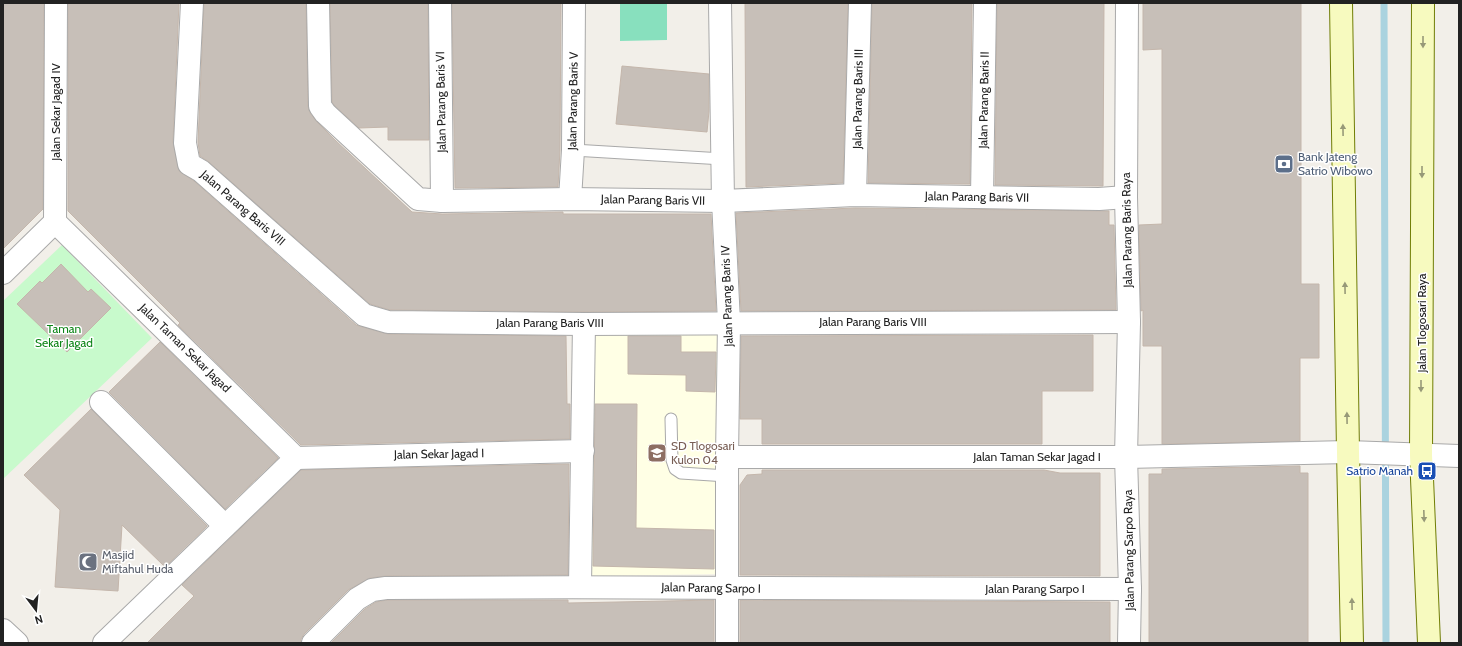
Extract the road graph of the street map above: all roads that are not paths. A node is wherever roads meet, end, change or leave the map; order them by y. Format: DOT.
graph roads {
  1 [pos="56,3"];
  2 [pos="192,3"];
  3 [pos="318,3"];
  4 [pos="440,3"];
  5 [pos="574,3"];
  6 [pos="720,3"];
  7 [pos="860,3"];
  8 [pos="985,3"];
  9 [pos="1127,3"];
  10 [pos="1341,3"];
  11 [pos="1423,3"];
  12 [pos="573,150"];
  13 [pos="723,159"];
  14 [pos="855,195"];
  15 [pos="982,197"];
  16 [pos="1126,198"];
  17 [pos="570,199"];
  18 [pos="442,201"];
  19 [pos="723,201"];
  20 [pos="55,222"];
  21 [pos="3,273"];
  22 [pos="729,322"];
  23 [pos="1129,322"];
  24 [pos="584,324"];
  25 [pos="101,402"];
  26 [pos="671,419"];
  27 [pos="582,451"];
  28 [pos="1353,452"];
  29 [pos="1414,455"];
  30 [pos="1459,456"];
  31 [pos="1126,457"];
  32 [pos="296,458"];
  33 [pos="727,467"];
  34 [pos="225,526"];
  35 [pos="580,586"];
  36 [pos="727,588"];
  37 [pos="1130,589"];
  38 [pos="3,630"];
  39 [pos="17,643"];
  40 [pos="104,643"];
  41 [pos="313,643"];
  42 [pos="727,643"];
  43 [pos="1129,643"];
  44 [pos="1352,643"];
  45 [pos="1429,643"];
  1 -- 20 [label="street, Jalan Sekar Jagad IV"];
  2 -- 24 [label="street, Jalan Parang Baris VIII"];
  3 -- 18 [label="street, Jalan Parang Baris VII"];
  4 -- 18 [label="street, Jalan Parang Baris VI"];
  5 -- 12 [label="street, Jalan Parang Baris V"];
  6 -- 13 [label="street, Jalan Parang Baris IV"];
  7 -- 14 [label="street, Jalan Parang Baris III"];
  8 -- 15 [label="street, Jalan Parang Baris II"];
  9 -- 16 [label="street, Jalan Parang Baris Raya"];
  28 -- 10 [label="street, one-way"];
  11 -- 29 [label="street, Jalan Tlogosari Raya, one-way"];
  12 -- 13 [label="lane"];
  12 -- 17 [label="street, Jalan Parang Baris V"];
  13 -- 19 [label="street, Jalan Parang Baris IV"];
  14 -- 15 [label="street, Jalan Parang Baris VII"];
  14 -- 19 [label="street, Jalan Parang Baris VII"];
  15 -- 16 [label="street, Jalan Parang Baris VII"];
  16 -- 23 [label="street, Jalan Parang Baris Raya"];
  17 -- 18 [label="street, Jalan Parang Baris VII"];
  17 -- 19 [label="street, Jalan Parang Baris VII"];
  19 -- 22 [label="street, Jalan Parang Baris IV"];
  20 -- 21 [label="street"];
  20 -- 32 [label="street, Jalan Taman Sekar Jagad"];
  22 -- 23 [label="street, Jalan Parang Baris VIII"];
  22 -- 24 [label="street, Jalan Parang Baris VIII"];
  22 -- 33 [label="street, Jalan Parang Baris IV"];
  23 -- 31 [label="street, Jalan Parang Baris Raya"];
  24 -- 27 [label="street"];
  25 -- 34 [label="street"];
  26 -- 33 [label="lane"];
  27 -- 32 [label="street, Jalan Sekar Jagad I"];
  27 -- 35 [label="street"];
  28 -- 29 [label="street, Jalan Taman Sekar Jagad I"];
  28 -- 31 [label="street, Jalan Taman Sekar Jagad I"];
  44 -- 28 [label="street, one-way"];
  29 -- 30 [label="street, Jalan Taman Sekar Jagad I"];
  29 -- 45 [label="street, Jalan Tlogosari Raya, one-way"];
  31 -- 33 [label="street, Jalan Taman Sekar Jagad I"];
  31 -- 37 [label="street, Jalan Parang Sarpo Raya"];
  32 -- 34 [label="street"];
  33 -- 36 [label="street, Jalan Parang Baris IV"];
  34 -- 40 [label="street"];
  35 -- 36 [label="street, Jalan Parang Sarpo I"];
  35 -- 41 [label="street, Jalan Parang Sarpo I"];
  36 -- 37 [label="street, Jalan Parang Sarpo I"];
  36 -- 42 [label="street, Jalan Parang Baris IV"];
  37 -- 43 [label="street, Jalan Parang Sarpo Raya"];
  38 -- 39 [label="street"];
}
